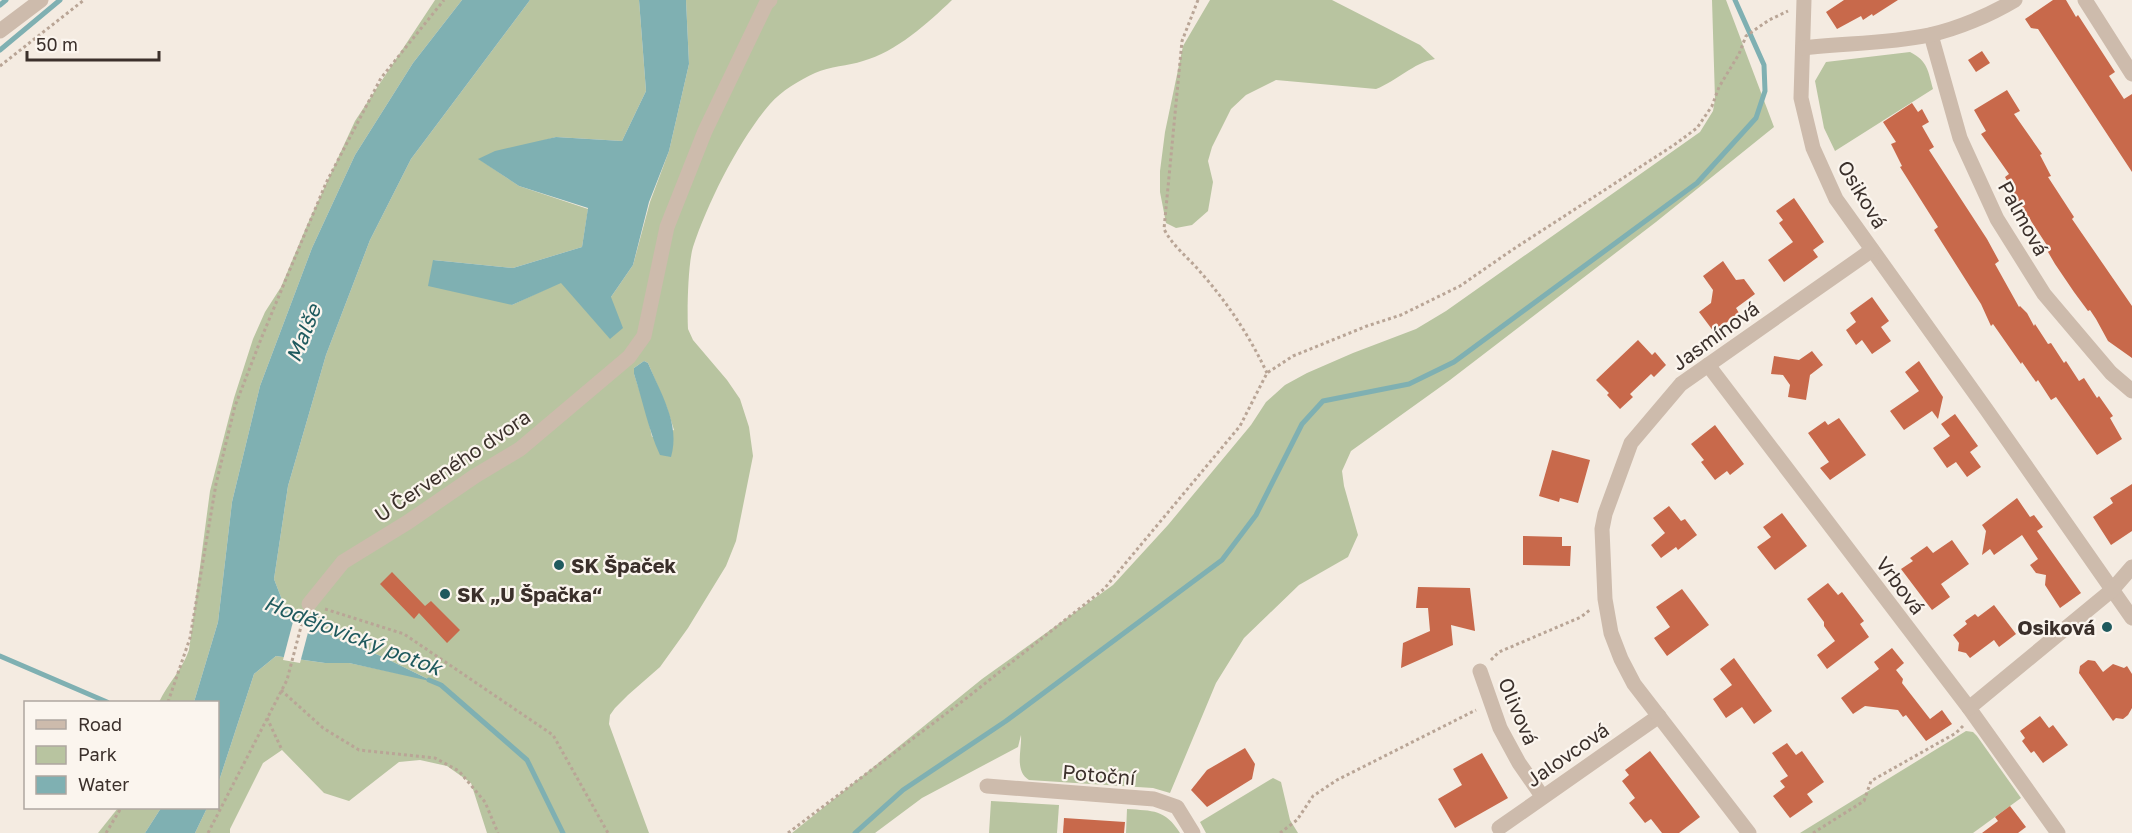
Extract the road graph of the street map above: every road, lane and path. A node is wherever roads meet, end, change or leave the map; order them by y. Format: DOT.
graph roads {
  1 [pos="41,0"];
  2 [pos="84,0"];
  3 [pos="444,0"];
  4 [pos="770,0"];
  5 [pos="1198,0"];
  6 [pos="1804,0"];
  7 [pos="2015,0"];
  8 [pos="2085,0"];
  9 [pos="1780,13"];
  10 [pos="0,32"];
  11 [pos="1931,35"];
  12 [pos="1803,48"];
  13 [pos="0,66"];
  14 [pos="2132,74"];
  15 [pos="1872,250"];
  16 [pos="1708,365"];
  17 [pos="1266,373"];
  18 [pos="2132,391"];
  19 [pos="2132,567"];
  20 [pos="2112,590"];
  21 [pos="1605,599"];
  22 [pos="306,611"];
  23 [pos="2132,618"];
  24 [pos="1480,671"];
  25 [pos="281,690"];
  26 [pos="168,701"];
  27 [pos="1491,702"];
  28 [pos="1969,708"];
  29 [pos="1659,716"];
  30 [pos="267,718"];
  31 [pos="282,750"];
  32 [pos="987,786"];
  33 [pos="1542,796"];
  34 [pos="120,809"];
  35 [pos="1499,828"];
  36 [pos="106,833"];
  37 [pos="208,833"];
  38 [pos="498,833"];
  39 [pos="608,833"];
  40 [pos="788,833"];
  41 [pos="1193,833"];
  42 [pos="1280,833"];
  43 [pos="1749,833"];
  44 [pos="1812,833"];
  45 [pos="2058,833"];
  1 -- 10 [label="street"];
  2 -- 13 [label="path"];
  3 -- 26 [label="path"];
  4 -- 22 [label="street, U Červeného dvora"];
  5 -- 17 [label="path"];
  6 -- 12 [label="street, Osiková"];
  7 -- 11 [label="street"];
  8 -- 14 [label="street"];
  9 -- 17 [label="path"];
  11 -- 12 [label="street"];
  11 -- 18 [label="street, Palmová"];
  12 -- 15 [label="street, Osiková"];
  15 -- 16 [label="street, Jasmínová"];
  15 -- 20 [label="street, Osiková"];
  16 -- 21 [label="street, Jasmínová"];
  16 -- 28 [label="street, Vrbová"];
  17 -- 40 [label="path"];
  19 -- 20 [label="street"];
  20 -- 23 [label="street, Osiková"];
  20 -- 28 [label="street"];
  21 -- 24 [label="path"];
  21 -- 29 [label="street, Jasmínová"];
  22 -- 25 [label="path"];
  22 -- 39 [label="path"];
  24 -- 27 [label="street, Olivová"];
  25 -- 30 [label="path"];
  25 -- 38 [label="path"];
  27 -- 33 [label="street, Olivová"];
  27 -- 42 [label="path"];
  28 -- 44 [label="path"];
  28 -- 45 [label="street, Vrbová"];
  29 -- 33 [label="street, Jalovcová"];
  29 -- 43 [label="street, Jasmínová"];
  30 -- 31 [label="path"];
  30 -- 37 [label="path"];
  32 -- 41 [label="street, Potoční"];
  33 -- 35 [label="street, Jalovcová"];
  34 -- 36 [label="path"];
}
